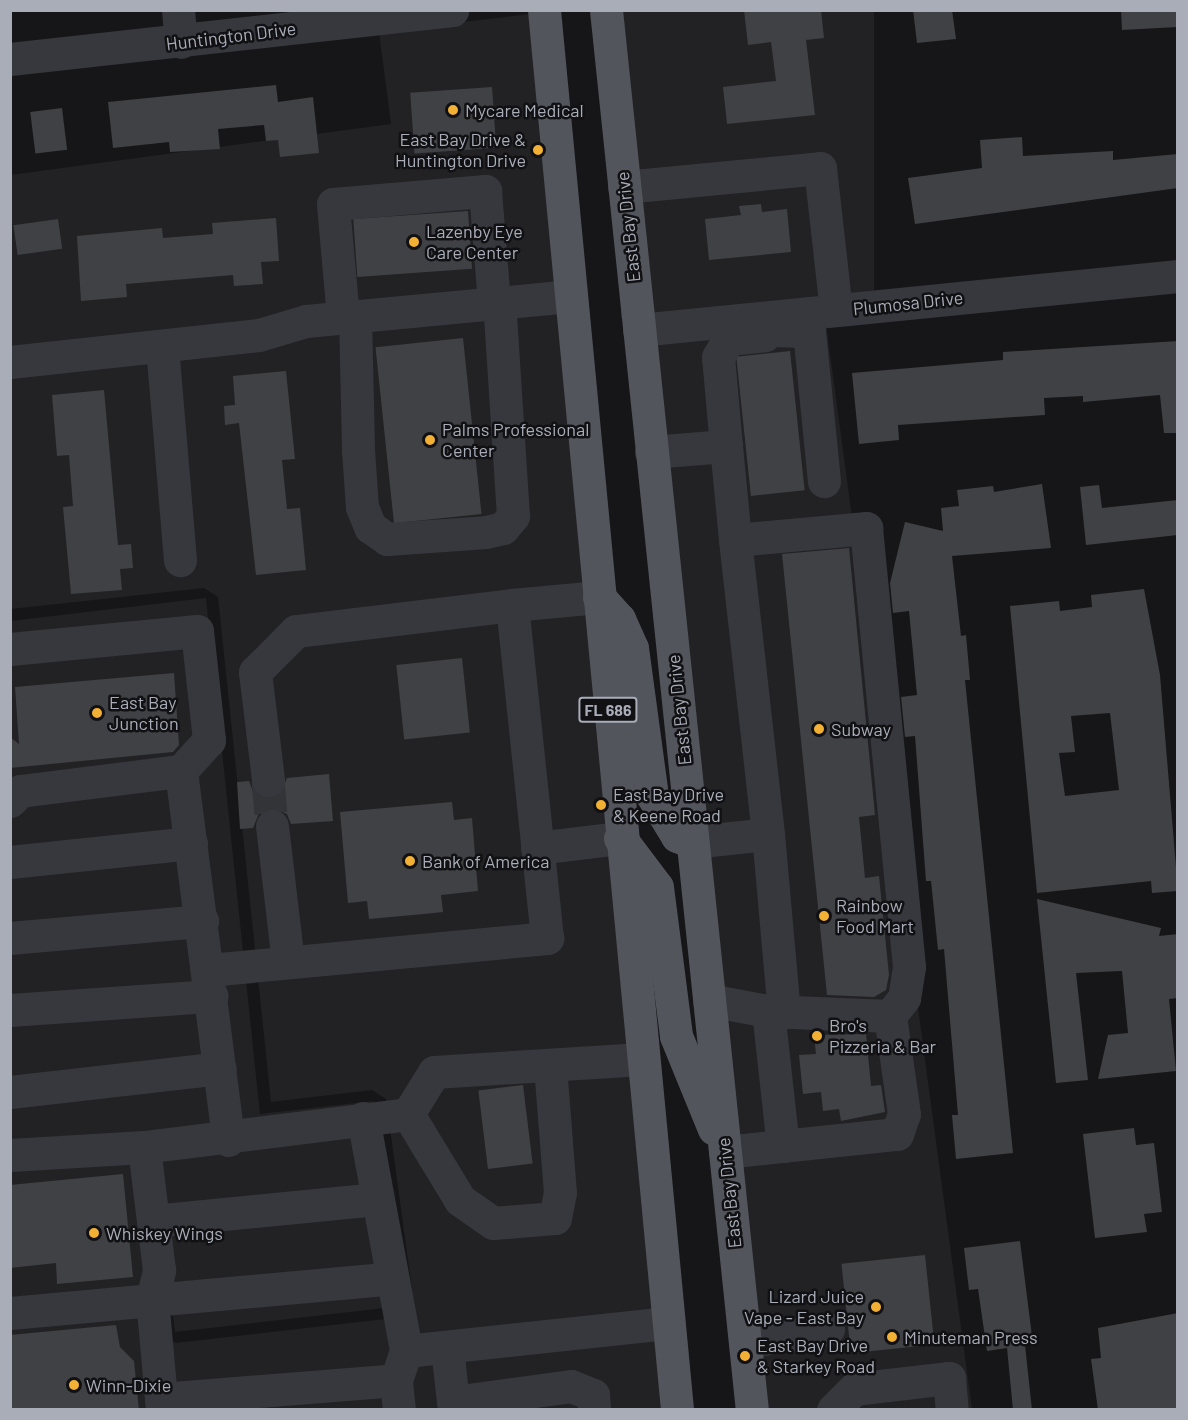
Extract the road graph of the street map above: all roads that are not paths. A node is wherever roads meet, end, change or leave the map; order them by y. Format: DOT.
graph roads {
  1 [pos="452,10"];
  2 [pos="544,10"];
  3 [pos="606,10"];
  4 [pos="179,26"];
  5 [pos="10,59"];
  6 [pos="624,187"];
  7 [pos="1178,276"];
  8 [pos="571,296"];
  9 [pos="497,303"];
  10 [pos="836,310"];
  11 [pos="349,316"];
  12 [pos="773,325"];
  13 [pos="639,330"];
  14 [pos="162,346"];
  15 [pos="10,362"];
  16 [pos="726,446"];
  17 [pos="651,452"];
  18 [pos="824,481"];
  19 [pos="735,540"];
  20 [pos="180,560"];
  21 [pos="598,597"];
  22 [pos="512,605"];
  23 [pos="10,649"];
  24 [pos="181,771"];
  25 [pos="268,780"];
  26 [pos="10,801"];
  27 [pos="272,826"];
  28 [pos="768,834"];
  29 [pos="620,838"];
  30 [pos="191,843"];
  31 [pos="693,843"];
  32 [pos="537,848"];
  33 [pos="10,861"];
  34 [pos="202,921"];
  35 [pos="10,938"];
  36 [pos="288,962"];
  37 [pos="211,983"];
  38 [pos="709,1000"];
  39 [pos="10,1011"];
  40 [pos="776,1011"];
  41 [pos="890,1016"];
  42 [pos="642,1059"];
  43 [pos="550,1065"];
  44 [pos="220,1068"];
  45 [pos="434,1072"];
  46 [pos="10,1092"];
  47 [pos="408,1114"];
  48 [pos="363,1118"];
  49 [pos="228,1140"];
  50 [pos="783,1146"];
  51 [pos="144,1147"];
  52 [pos="725,1152"];
  53 [pos="10,1155"];
  54 [pos="441,1171"];
  55 [pos="377,1199"];
  56 [pos="153,1221"];
  57 [pos="392,1278"];
  58 [pos="152,1299"];
  59 [pos="10,1313"];
  60 [pos="669,1323"];
  61 [pos="828,1329"];
  62 [pos="745,1342"];
  63 [pos="447,1347"];
  64 [pos="400,1380"];
  65 [pos="162,1404"];
  66 [pos="453,1406"];
  67 [pos="835,1409"];
  68 [pos="594,1410"];
  69 [pos="677,1410"];
  70 [pos="752,1410"];
  71 [pos="952,1410"];
  1 -- 4 [label="street, Huntington Drive"];
  2 -- 8 [label="main road, FL 686"];
  3 -- 6 [label="main road, East Bay Drive"];
  4 -- 5 [label="street, Huntington Drive"];
  6 -- 10 [label="street"];
  6 -- 13 [label="main road, East Bay Drive"];
  7 -- 10 [label="street, Plumosa Drive"];
  8 -- 9 [label="street"];
  8 -- 21 [label="main road, FL 686"];
  9 -- 11 [label="street"];
  9 -- 11 [label="street"];
  9 -- 11 [label="street"];
  10 -- 12 [label="street, Plumosa Drive"];
  11 -- 14 [label="street"];
  12 -- 13 [label="street, Plumosa Drive"];
  12 -- 16 [label="street"];
  12 -- 18 [label="street"];
  13 -- 17 [label="main road, East Bay Drive"];
  14 -- 15 [label="street"];
  14 -- 20 [label="street"];
  16 -- 17 [label="street"];
  16 -- 19 [label="street"];
  17 -- 31 [label="main road, East Bay Drive"];
  19 -- 28 [label="street"];
  19 -- 41 [label="street"];
  21 -- 22 [label="street"];
  21 -- 29 [label="main road, FL 686"];
  21 -- 31 [label="main road"];
  22 -- 25 [label="street"];
  22 -- 32 [label="street"];
  23 -- 24 [label="street"];
  24 -- 26 [label="street"];
  24 -- 30 [label="street"];
  27 -- 36 [label="street"];
  28 -- 31 [label="street"];
  28 -- 40 [label="street"];
  29 -- 32 [label="street"];
  29 -- 42 [label="main road, FL 686"];
  29 -- 52 [label="main road"];
  30 -- 33 [label="street"];
  30 -- 34 [label="street"];
  31 -- 38 [label="main road, East Bay Drive"];
  32 -- 36 [label="street"];
  34 -- 35 [label="street"];
  34 -- 37 [label="street"];
  36 -- 37 [label="street"];
  37 -- 39 [label="street"];
  37 -- 44 [label="street"];
  38 -- 40 [label="street"];
  38 -- 52 [label="main road, East Bay Drive"];
  40 -- 41 [label="street"];
  40 -- 50 [label="street"];
  41 -- 50 [label="street"];
  42 -- 43 [label="street"];
  42 -- 60 [label="main road, FL 686"];
  43 -- 45 [label="street"];
  43 -- 54 [label="street"];
  44 -- 46 [label="street"];
  44 -- 49 [label="street"];
  45 -- 47 [label="street"];
  45 -- 54 [label="street"];
  47 -- 48 [label="street"];
  47 -- 54 [label="street"];
  48 -- 49 [label="street"];
  48 -- 55 [label="street"];
  49 -- 51 [label="street"];
  50 -- 52 [label="street"];
  51 -- 53 [label="street"];
  51 -- 56 [label="street"];
  52 -- 62 [label="main road, East Bay Drive"];
  55 -- 56 [label="street"];
  55 -- 57 [label="street"];
  56 -- 58 [label="street"];
  57 -- 58 [label="street"];
  57 -- 64 [label="street"];
  58 -- 59 [label="street"];
  58 -- 65 [label="street"];
  60 -- 63 [label="street"];
  60 -- 69 [label="main road, FL 686"];
  61 -- 62 [label="street"];
  62 -- 70 [label="main road, East Bay Drive"];
  63 -- 64 [label="street"];
  63 -- 66 [label="street"];
  64 -- 65 [label="street"];
  66 -- 68 [label="street"];
  67 -- 71 [label="street"];
}
